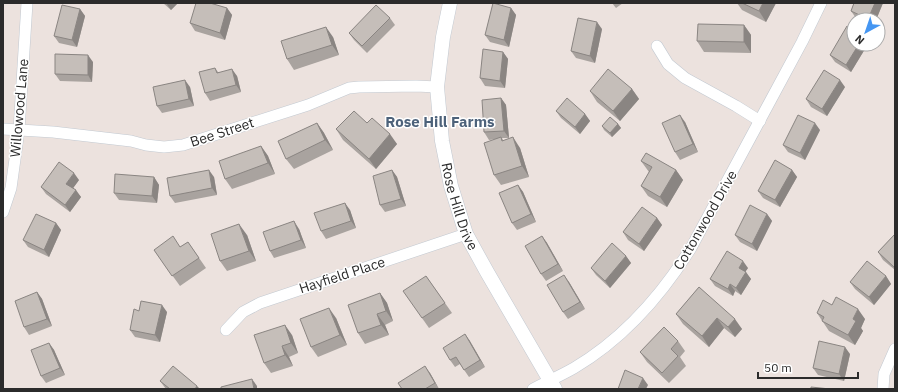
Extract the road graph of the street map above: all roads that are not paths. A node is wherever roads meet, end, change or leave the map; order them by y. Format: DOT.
graph roads {
  1 [pos="27,3"];
  2 [pos="450,3"];
  3 [pos="821,3"];
  4 [pos="657,46"];
  5 [pos="437,88"];
  6 [pos="760,121"];
  7 [pos="3,129"];
  8 [pos="19,130"];
  9 [pos="3,212"];
  10 [pos="466,234"];
  11 [pos="226,330"];
  12 [pos="895,349"];
  13 [pos="884,374"];
  14 [pos="895,378"];
  15 [pos="552,385"];
  16 [pos="532,389"];
  17 [pos="883,389"];
  1 -- 8 [label="street, Willowood Lane"];
  2 -- 5 [label="street, Rose Hill Drive"];
  3 -- 6 [label="street, Cottonwood Drive"];
  4 -- 6 [label="street"];
  5 -- 8 [label="street, Bee Street"];
  5 -- 10 [label="street, Rose Hill Drive"];
  6 -- 15 [label="street, Cottonwood Drive"];
  7 -- 8 [label="street, Bee Street"];
  8 -- 9 [label="street, Willowood Lane"];
  10 -- 11 [label="street, Hayfield Place"];
  10 -- 15 [label="street, Rose Hill Drive"];
  12 -- 13 [label="street"];
  13 -- 14 [label="street"];
  13 -- 17 [label="street"];
  15 -- 16 [label="street, Cottonwood Drive"];
}
